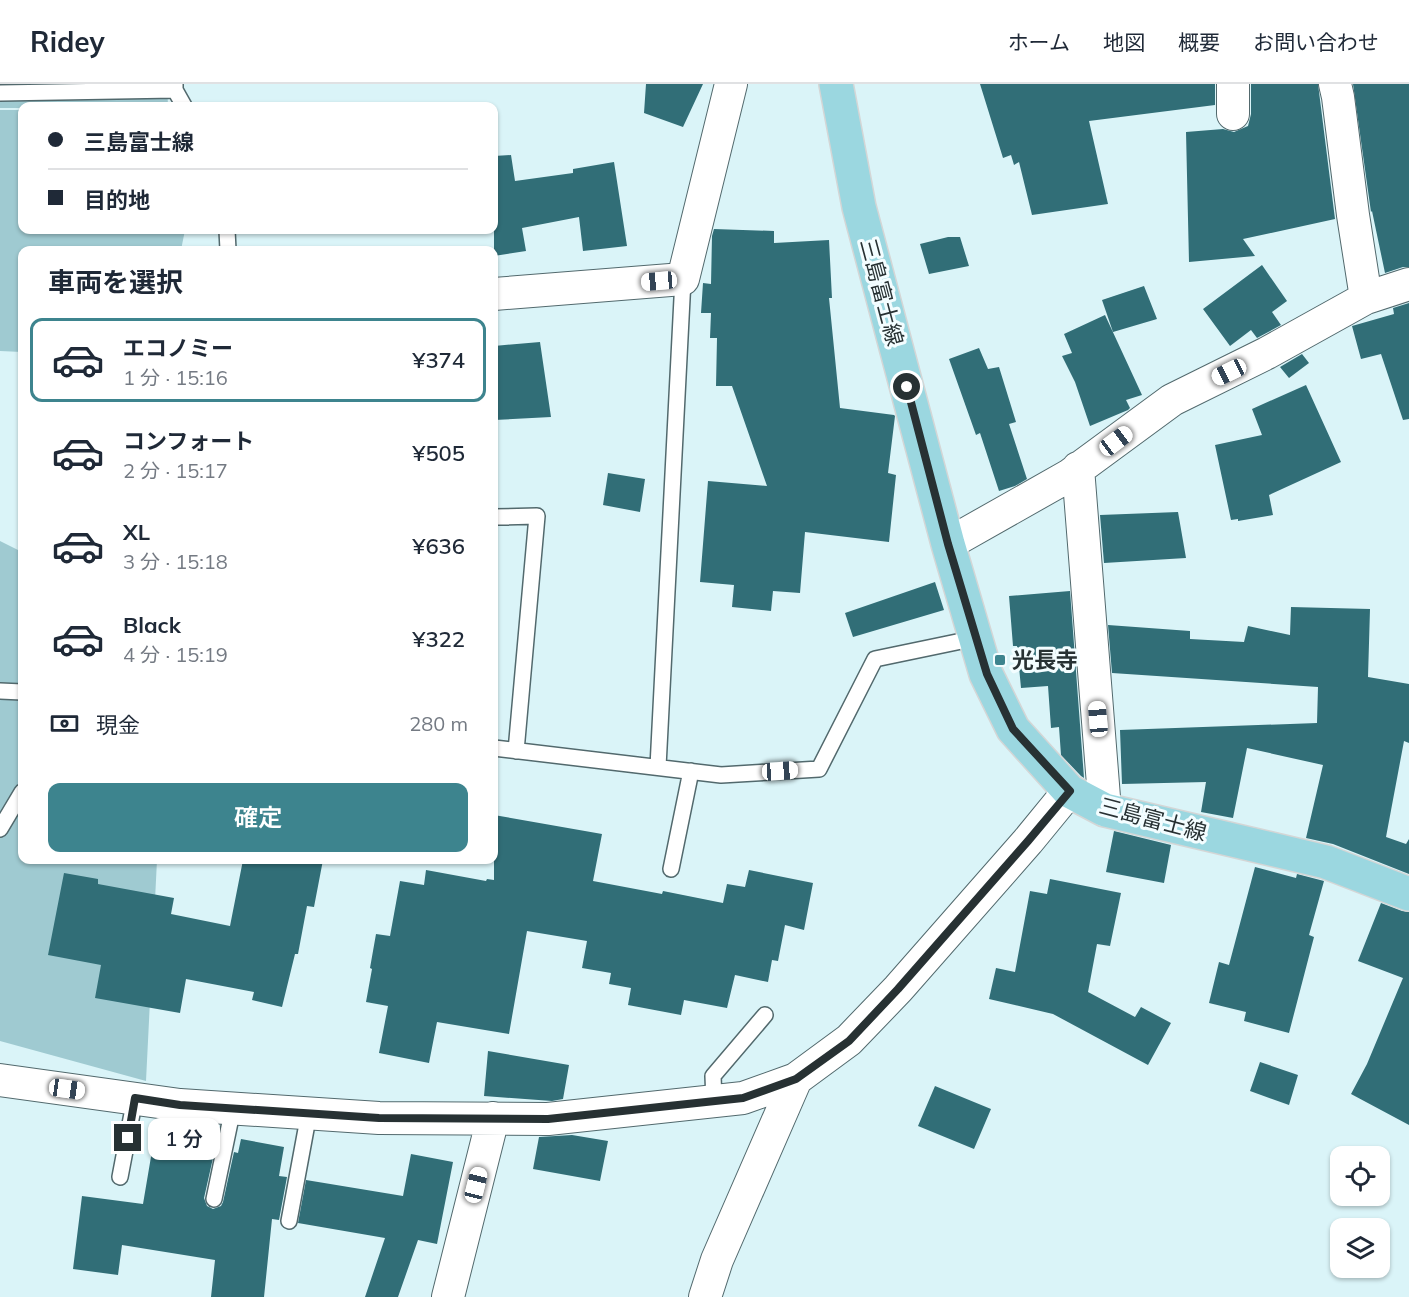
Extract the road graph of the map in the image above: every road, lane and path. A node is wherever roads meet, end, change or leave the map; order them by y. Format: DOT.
graph roads {
  1 [pos="731,84"];
  2 [pos="836,84"];
  3 [pos="1335,84"];
  4 [pos="175,87"];
  5 [pos="40,88"];
  6 [pos="0,93"];
  7 [pos="182,102"];
  8 [pos="683,279"];
  9 [pos="1409,284"];
  10 [pos="498,294"];
  11 [pos="1366,298"];
  12 [pos="1078,468"];
  13 [pos="498,517"];
  14 [pos="948,544"];
  15 [pos="976,638"];
  16 [pos="0,691"];
  17 [pos="18,692"];
  18 [pos="498,749"];
  19 [pos="516,751"];
  20 [pos="658,767"];
  21 [pos="692,771"];
  22 [pos="1070,791"];
  23 [pos="18,799"];
  24 [pos="1105,810"];
  25 [pos="0,829"];
  26 [pos="671,869"];
  27 [pos="1409,894"];
  28 [pos="765,1015"];
  29 [pos="796,1079"];
  30 [pos="0,1080"];
  31 [pos="135,1098"];
  32 [pos="714,1101"];
  33 [pos="233,1108"];
  34 [pos="309,1113"];
  35 [pos="493,1118"];
  36 [pos="120,1177"];
  37 [pos="214,1199"];
  38 [pos="289,1221"];
  39 [pos="448,1297"];
  40 [pos="705,1297"];
  1 -- 8 [label="street"];
  2 -- 14 [label="main road, 三島富士線"];
  3 -- 11 [label="street"];
  4 -- 5 [label="lane"];
  4 -- 7 [label="lane"];
  5 -- 6 [label="lane"];
  8 -- 10 [label="street"];
  8 -- 20 [label="lane"];
  9 -- 11 [label="street"];
  11 -- 12 [label="street"];
  12 -- 14 [label="street"];
  12 -- 24 [label="street"];
  13 -- 19 [label="lane"];
  14 -- 15 [label="main road, 三島富士線"];
  15 -- 21 [label="lane"];
  15 -- 22 [label="main road, 三島富士線"];
  16 -- 17 [label="lane"];
  18 -- 19 [label="lane"];
  19 -- 20 [label="lane"];
  20 -- 21 [label="lane"];
  21 -- 26 [label="lane"];
  22 -- 24 [label="main road, 三島富士線"];
  22 -- 29 [label="street"];
  23 -- 25 [label="lane"];
  24 -- 27 [label="main road, 三島富士線"];
  28 -- 32 [label="lane"];
  29 -- 32 [label="street"];
  29 -- 40 [label="street"];
  30 -- 31 [label="street"];
  31 -- 33 [label="street"];
  31 -- 36 [label="lane"];
  32 -- 35 [label="street"];
  33 -- 34 [label="street"];
  33 -- 37 [label="lane"];
  34 -- 35 [label="street"];
  34 -- 38 [label="lane"];
  35 -- 39 [label="street"];
}
